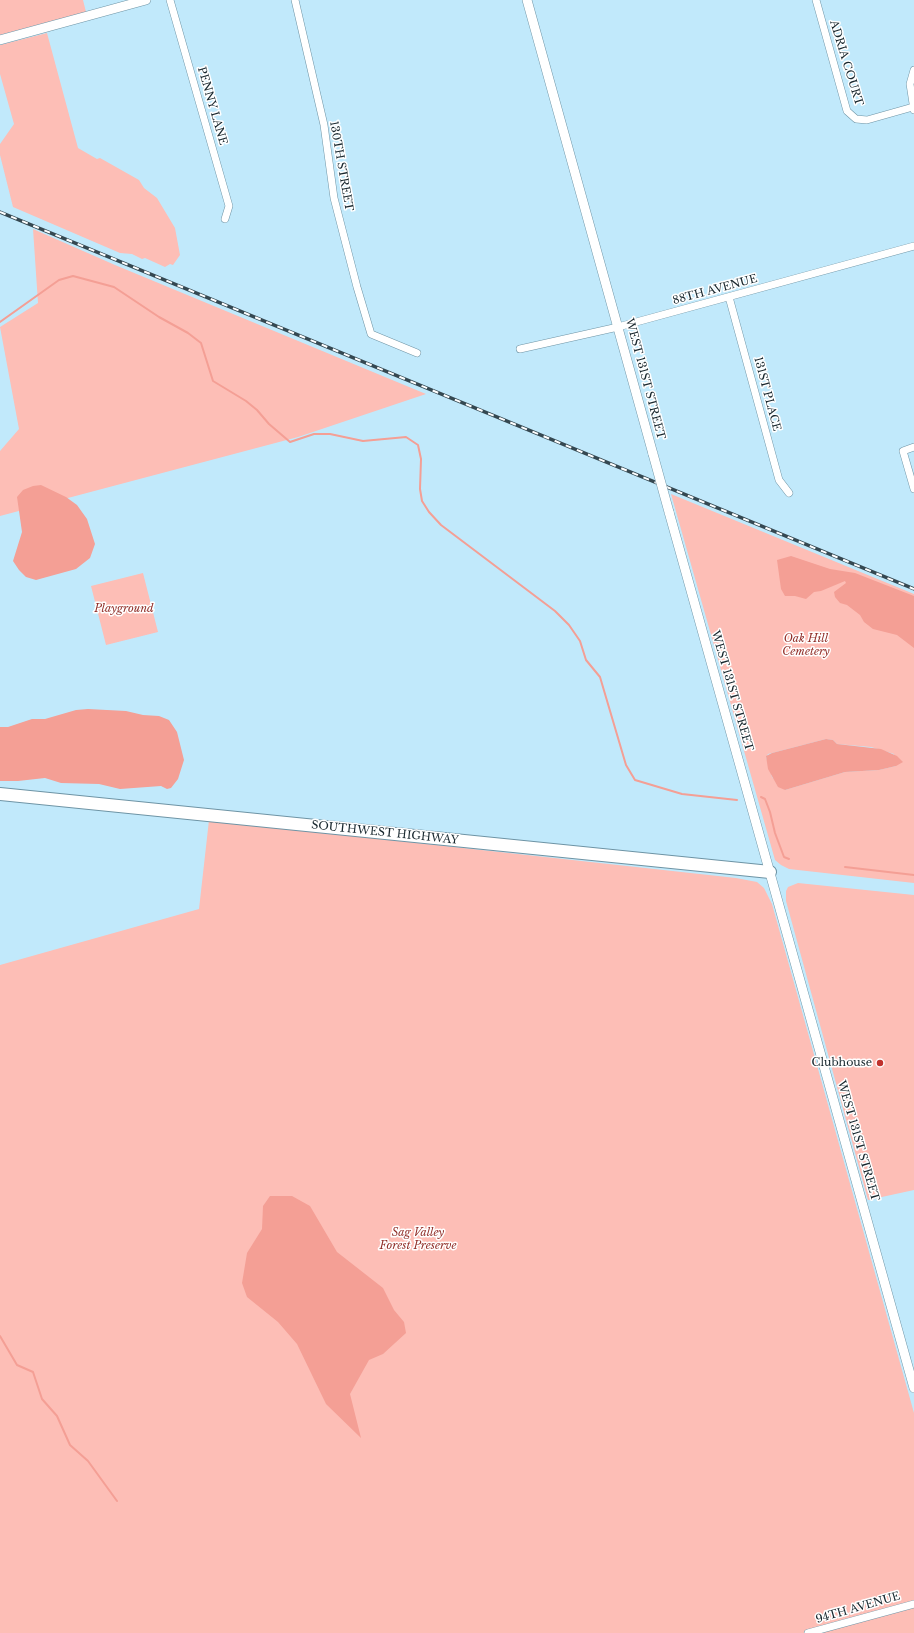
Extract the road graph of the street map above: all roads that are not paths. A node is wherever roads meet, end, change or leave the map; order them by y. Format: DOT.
graph roads {
  1 [pos="146,0"];
  2 [pos="170,0"];
  3 [pos="295,0"];
  4 [pos="527,0"];
  5 [pos="816,0"];
  6 [pos="0,40"];
  7 [pos="914,70"];
  8 [pos="914,109"];
  9 [pos="226,219"];
  10 [pos="914,246"];
  11 [pos="729,297"];
  12 [pos="618,327"];
  13 [pos="520,349"];
  14 [pos="418,353"];
  15 [pos="914,447"];
  16 [pos="914,490"];
  17 [pos="789,493"];
  18 [pos="0,794"];
  19 [pos="770,872"];
  20 [pos="914,1388"];
  21 [pos="914,1604"];
  22 [pos="808,1633"];
  1 -- 6 [label="street"];
  2 -- 9 [label="street, PENNY LANE"];
  3 -- 14 [label="street, 130TH STREET"];
  4 -- 12 [label="street, WEST 131ST STREET"];
  5 -- 8 [label="street, ADRIA COURT"];
  7 -- 8 [label="street"];
  10 -- 11 [label="street, 88TH AVENUE"];
  11 -- 12 [label="street, 88TH AVENUE"];
  11 -- 17 [label="street, 131ST PLACE"];
  12 -- 13 [label="street, 88TH AVENUE"];
  12 -- 19 [label="street, WEST 131ST STREET, bridge"];
  15 -- 16 [label="street"];
  18 -- 19 [label="main road, SOUTHWEST HIGHWAY"];
  19 -- 20 [label="street, WEST 131ST STREET"];
  21 -- 22 [label="street, 94TH AVENUE"];
}
